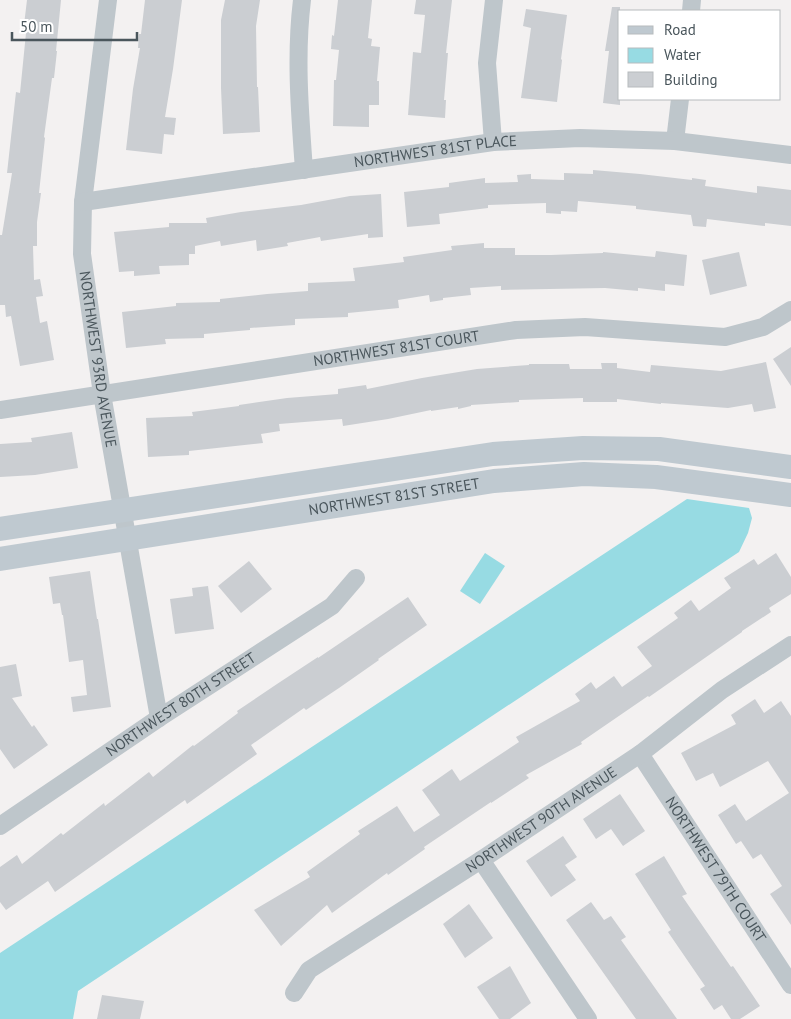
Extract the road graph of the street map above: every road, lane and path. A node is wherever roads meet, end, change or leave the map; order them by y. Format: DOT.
graph roads {
  1 [pos="108,0"];
  2 [pos="302,0"];
  3 [pos="494,0"];
  4 [pos="680,100"];
  5 [pos="675,141"];
  6 [pos="493,142"];
  7 [pos="791,155"];
  8 [pos="304,170"];
  9 [pos="83,202"];
  10 [pos="791,310"];
  11 [pos="102,394"];
  12 [pos="0,410"];
  13 [pos="791,466"];
  14 [pos="791,495"];
  15 [pos="122,510"];
  16 [pos="0,529"];
  17 [pos="127,540"];
  18 [pos="0,559"];
  19 [pos="356,578"];
  20 [pos="791,646"];
  21 [pos="159,718"];
  22 [pos="640,754"];
  23 [pos="1,823"];
  24 [pos="481,860"];
  25 [pos="791,985"];
  26 [pos="294,993"];
  27 [pos="588,1019"];
  1 -- 9 [label="street, NORTHWEST 93RD AVENUE"];
  2 -- 8 [label="street"];
  3 -- 6 [label="street"];
  4 -- 5 [label="street"];
  5 -- 6 [label="street, NORTHWEST 81ST PLACE"];
  5 -- 7 [label="street, NORTHWEST 81ST PLACE"];
  6 -- 8 [label="street, NORTHWEST 81ST PLACE"];
  8 -- 9 [label="street, NORTHWEST 81ST PLACE"];
  9 -- 11 [label="street, NORTHWEST 93RD AVENUE"];
  10 -- 11 [label="street, NORTHWEST 81ST COURT"];
  11 -- 12 [label="street, NORTHWEST 81ST COURT"];
  11 -- 15 [label="street, NORTHWEST 93RD AVENUE"];
  13 -- 15 [label="street, NORTHWEST 81ST STREET"];
  14 -- 17 [label="street, NORTHWEST 81ST STREET"];
  15 -- 16 [label="street, NORTHWEST 81ST STREET"];
  15 -- 17 [label="street, NORTHWEST 93RD AVENUE"];
  17 -- 18 [label="street, NORTHWEST 81ST STREET"];
  17 -- 21 [label="street, NORTHWEST 93RD AVENUE"];
  19 -- 21 [label="street, NORTHWEST 80TH STREET"];
  20 -- 22 [label="street, NORTHWEST 90TH AVENUE"];
  21 -- 23 [label="street, NORTHWEST 80TH STREET"];
  22 -- 24 [label="street, NORTHWEST 90TH AVENUE"];
  22 -- 25 [label="street, NORTHWEST 79TH COURT"];
  24 -- 26 [label="street, NORTHWEST 90TH AVENUE"];
  24 -- 27 [label="street"];
}
